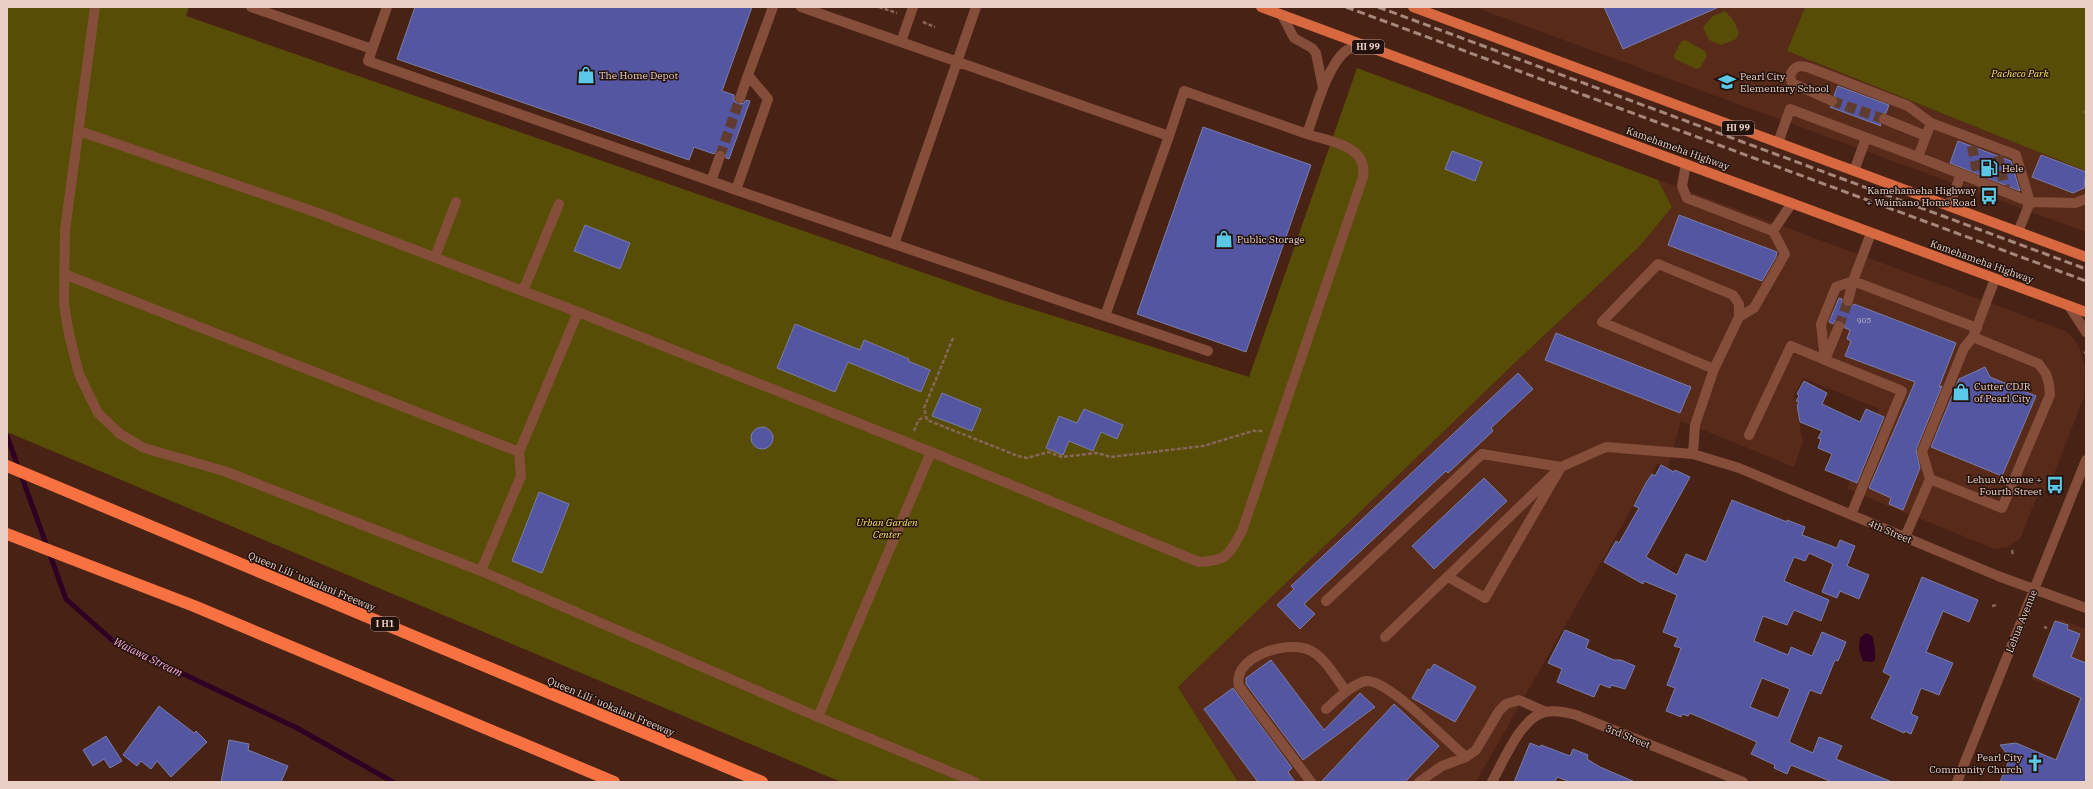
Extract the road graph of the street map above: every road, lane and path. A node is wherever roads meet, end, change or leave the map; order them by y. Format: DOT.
graph roads {
  1 [pos="95,7"];
  2 [pos="251,7"];
  3 [pos="387,7"];
  4 [pos="773,7"];
  5 [pos="801,7"];
  6 [pos="879,7"];
  7 [pos="914,7"];
  8 [pos="976,7"];
  9 [pos="1261,7"];
  10 [pos="1413,7"];
  11 [pos="901,15"];
  12 [pos="1282,15"];
  13 [pos="918,21"];
  14 [pos="935,26"];
  15 [pos="901,42"];
  16 [pos="1369,47"];
  17 [pos="372,49"];
  18 [pos="956,62"];
  19 [pos="748,75"];
  20 [pos="1323,88"];
  21 [pos="740,98"];
  22 [pos="1832,101"];
  23 [pos="1884,119"];
  24 [pos="1931,123"];
  25 [pos="79,131"];
  26 [pos="1307,134"];
  27 [pos="1169,136"];
  28 [pos="1926,136"];
  29 [pos="1866,138"];
  30 [pos="1778,143"];
  31 [pos="720,156"];
  32 [pos="1918,157"];
  33 [pos="1686,164"];
  34 [pos="1854,171"];
  35 [pos="1961,174"];
  36 [pos="711,181"];
  37 [pos="736,190"];
  38 [pos="2086,199"];
  39 [pos="456,202"];
  40 [pos="2030,202"];
  41 [pos="1792,203"];
  42 [pos="559,204"];
  43 [pos="1949,206"];
  44 [pos="1773,230"];
  45 [pos="1871,232"];
  46 [pos="2018,232"];
  47 [pos="894,244"];
  48 [pos="2064,249"];
  49 [pos="2086,251"];
  50 [pos="434,257"];
  51 [pos="2086,257"];
  52 [pos="64,274"];
  53 [pos="1995,279"];
  54 [pos="1853,281"];
  55 [pos="523,291"];
  56 [pos="1848,301"];
  57 [pos="2069,306"];
  58 [pos="578,312"];
  59 [pos="2086,312"];
  60 [pos="1106,316"];
  61 [pos="1739,317"];
  62 [pos="1839,326"];
  63 [pos="2086,332"];
  64 [pos="1975,333"];
  65 [pos="953,338"];
  66 [pos="1208,352"];
  67 [pos="1825,360"];
  68 [pos="1714,369"];
  69 [pos="924,416"];
  70 [pos="914,432"];
  71 [pos="1275,435"];
  72 [pos="1749,435"];
  73 [pos="519,452"];
  74 [pos="931,452"];
  75 [pos="1693,454"];
  76 [pos="2086,461"];
  77 [pos="7,466"];
  78 [pos="1561,467"];
  79 [pos="1930,479"];
  80 [pos="1851,515"];
  81 [pos="7,534"];
  82 [pos="1905,537"];
  83 [pos="2012,550"];
  84 [pos="2013,556"];
  85 [pos="481,571"];
  86 [pos="1448,577"];
  87 [pos="2034,589"];
  88 [pos="1326,601"];
  89 [pos="1997,605"];
  90 [pos="1992,606"];
  91 [pos="2086,608"];
  92 [pos="1385,637"];
  93 [pos="1346,691"];
  94 [pos="1326,709"];
  95 [pos="1546,712"];
  96 [pos="818,717"];
  97 [pos="1466,757"];
  98 [pos="614,782"];
  99 [pos="762,782"];
  100 [pos="975,782"];
  101 [pos="1311,782"];
  102 [pos="1419,782"];
  103 [pos="1492,782"];
  104 [pos="1743,782"];
  105 [pos="1957,782"];
  1 -- 25 [label="street"];
  2 -- 17 [label="street"];
  3 -- 17 [label="street"];
  4 -- 19 [label="street"];
  5 -- 15 [label="street"];
  6 -- 11 [label="path"];
  7 -- 15 [label="street"];
  8 -- 18 [label="street"];
  9 -- 12 [label="main road, Kamehameha Highway / HI 99"];
  10 -- 30 [label="main road, HI 99"];
  12 -- 16 [label="main road, Kamehameha Highway / HI 99"];
  12 -- 20 [label="street"];
  13 -- 14 [label="path"];
  15 -- 18 [label="street"];
  16 -- 20 [label="street"];
  16 -- 33 [label="main road, Kamehameha Highway / HI 99"];
  17 -- 36 [label="street"];
  18 -- 27 [label="street"];
  18 -- 47 [label="street"];
  19 -- 21 [label="street"];
  19 -- 37 [label="street"];
  20 -- 26 [label="street"];
  22 -- 24 [label="street"];
  23 -- 28 [label="street"];
  24 -- 28 [label="street"];
  24 -- 40 [label="street"];
  25 -- 50 [label="street"];
  25 -- 52 [label="street"];
  26 -- 27 [label="street"];
  26 -- 71 [label="street"];
  27 -- 60 [label="street"];
  28 -- 32 [label="street"];
  29 -- 30 [label="street"];
  29 -- 32 [label="street"];
  29 -- 34 [label="street"];
  30 -- 34 [label="main road, HI 99"];
  31 -- 36 [label="street"];
  32 -- 35 [label="street"];
  33 -- 41 [label="main road, Kamehameha Highway / HI 99"];
  33 -- 44 [label="street"];
  34 -- 43 [label="main road, HI 99"];
  35 -- 40 [label="street"];
  35 -- 43 [label="street"];
  36 -- 37 [label="street"];
  37 -- 47 [label="street"];
  38 -- 40 [label="street"];
  39 -- 50 [label="street"];
  40 -- 46 [label="street"];
  41 -- 44 [label="street"];
  41 -- 45 [label="main road, Kamehameha Highway / HI 99"];
  42 -- 55 [label="street"];
  43 -- 46 [label="main road, HI 99"];
  44 -- 61 [label="street"];
  45 -- 53 [label="main road, Kamehameha Highway / HI 99"];
  45 -- 54 [label="street"];
  46 -- 48 [label="main road, HI 99"];
  47 -- 60 [label="street"];
  48 -- 49 [label="main road"];
  48 -- 51 [label="main road, HI 99"];
  50 -- 55 [label="street"];
  52 -- 73 [label="street"];
  52 -- 85 [label="street"];
  53 -- 57 [label="main road, Kamehameha Highway / HI 99"];
  53 -- 64 [label="street"];
  54 -- 56 [label="street"];
  54 -- 64 [label="street"];
  54 -- 67 [label="street"];
  55 -- 58 [label="street"];
  57 -- 59 [label="main road, Kamehameha Highway / HI 99"];
  57 -- 63 [label="street"];
  58 -- 73 [label="street"];
  58 -- 74 [label="street"];
  60 -- 66 [label="street"];
  61 -- 68 [label="street"];
  61 -- 68 [label="street"];
  62 -- 67 [label="street"];
  64 -- 79 [label="street"];
  64 -- 79 [label="street"];
  65 -- 69 [label="path"];
  67 -- 72 [label="street"];
  67 -- 80 [label="street"];
  68 -- 75 [label="street"];
  69 -- 70 [label="path"];
  69 -- 71 [label="path"];
  71 -- 74 [label="street"];
  73 -- 85 [label="street"];
  74 -- 96 [label="street"];
  75 -- 78 [label="street, 4th Street"];
  75 -- 80 [label="street, 4th Street"];
  76 -- 87 [label="street, Lehua Avenue"];
  77 -- 99 [label="highway, Queen Liliʻuokalani Freeway / I H1"];
  78 -- 86 [label="street"];
  78 -- 86 [label="street"];
  78 -- 88 [label="street"];
  79 -- 82 [label="street"];
  80 -- 82 [label="street, 4th Street"];
  81 -- 98 [label="highway"];
  82 -- 87 [label="street, 4th Street"];
  83 -- 84 [label="path"];
  85 -- 96 [label="street"];
  86 -- 92 [label="street"];
  87 -- 91 [label="street, 4th Street"];
  87 -- 105 [label="street, Lehua Avenue"];
  89 -- 90 [label="path"];
  93 -- 94 [label="street"];
  93 -- 97 [label="street"];
  93 -- 101 [label="street"];
  95 -- 97 [label="street"];
  95 -- 103 [label="street"];
  95 -- 104 [label="street, 3rd Street"];
  96 -- 100 [label="street"];
  97 -- 102 [label="street"];
}
